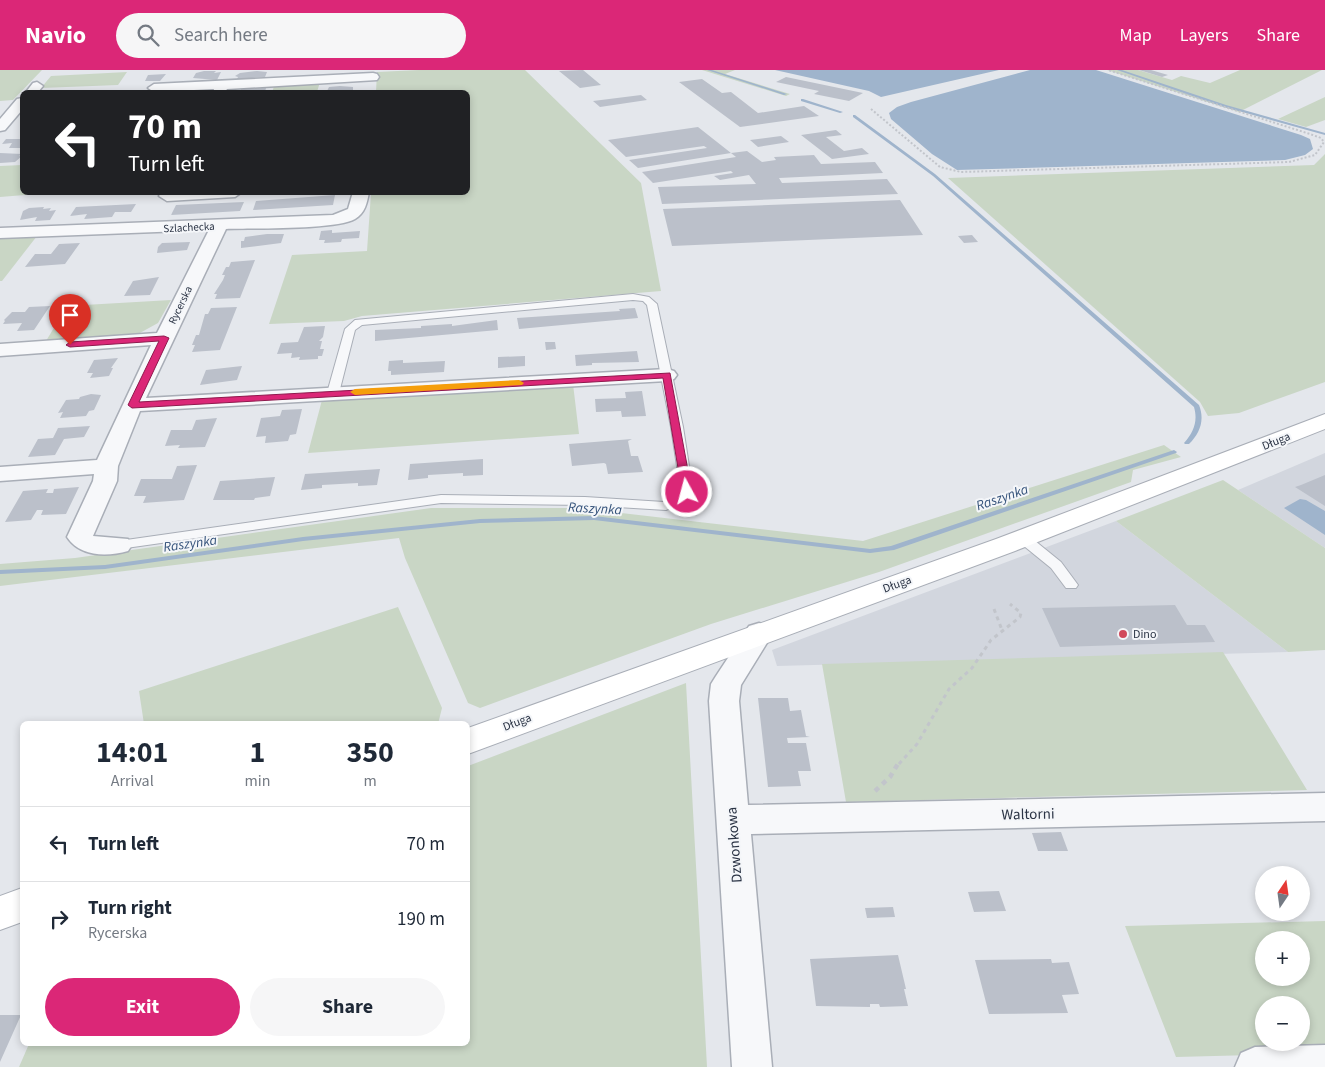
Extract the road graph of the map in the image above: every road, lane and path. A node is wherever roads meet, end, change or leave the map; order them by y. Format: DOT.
graph roads {
  1 [pos="1108,70"];
  2 [pos="374,74"];
  3 [pos="154,88"];
  4 [pos="221,89"];
  5 [pos="372,90"];
  6 [pos="20,104"];
  7 [pos="871,109"];
  8 [pos="0,127"];
  9 [pos="168,195"];
  10 [pos="361,195"];
  11 [pos="219,226"];
  12 [pos="151,228"];
  13 [pos="0,234"];
  14 [pos="164,338"];
  15 [pos="0,350"];
  16 [pos="667,375"];
  17 [pos="333,393"];
  18 [pos="132,405"];
  19 [pos="1325,421"];
  20 [pos="106,466"];
  21 [pos="0,474"];
  22 [pos="1024,539"];
  23 [pos="119,545"];
  24 [pos="1070,585"];
  25 [pos="1010,604"];
  26 [pos="994,609"];
  27 [pos="1002,630"];
  28 [pos="759,633"];
  29 [pos="470,740"];
  30 [pos="1325,807"];
  31 [pos="861,818"];
  32 [pos="732,820"];
  33 [pos="20,906"];
  34 [pos="0,914"];
  35 [pos="1325,1065"];
  36 [pos="752,1067"];
  37 [pos="1255,1067"];
  1 -- 7 [label="path"];
  2 -- 4 [label="street"];
  2 -- 5 [label="street"];
  3 -- 4 [label="street"];
  6 -- 8 [label="street"];
  9 -- 12 [label="street"];
  10 -- 11 [label="street, Szlachecka"];
  11 -- 12 [label="street, Szlachecka"];
  11 -- 14 [label="street, Rycerska"];
  12 -- 13 [label="street, Szlachecka"];
  14 -- 15 [label="street"];
  14 -- 18 [label="street, Rycerska"];
  16 -- 17 [label="street"];
  16 -- 17 [label="lane"];
  16 -- 23 [label="lane"];
  17 -- 18 [label="street"];
  18 -- 20 [label="street, Rycerska"];
  19 -- 22 [label="street, Długa"];
  20 -- 21 [label="street"];
  20 -- 23 [label="street, Rycerska"];
  22 -- 24 [label="lane"];
  22 -- 28 [label="street, Długa"];
  25 -- 27 [label="path"];
  26 -- 27 [label="path"];
  27 -- 31 [label="path"];
  28 -- 29 [label="street, Długa"];
  28 -- 32 [label="street, Dzwonkowa"];
  30 -- 31 [label="street, Waltorni"];
  31 -- 32 [label="street, Waltorni"];
  32 -- 36 [label="street, Dzwonkowa"];
  33 -- 34 [label="street"];
  35 -- 37 [label="street"];
}
